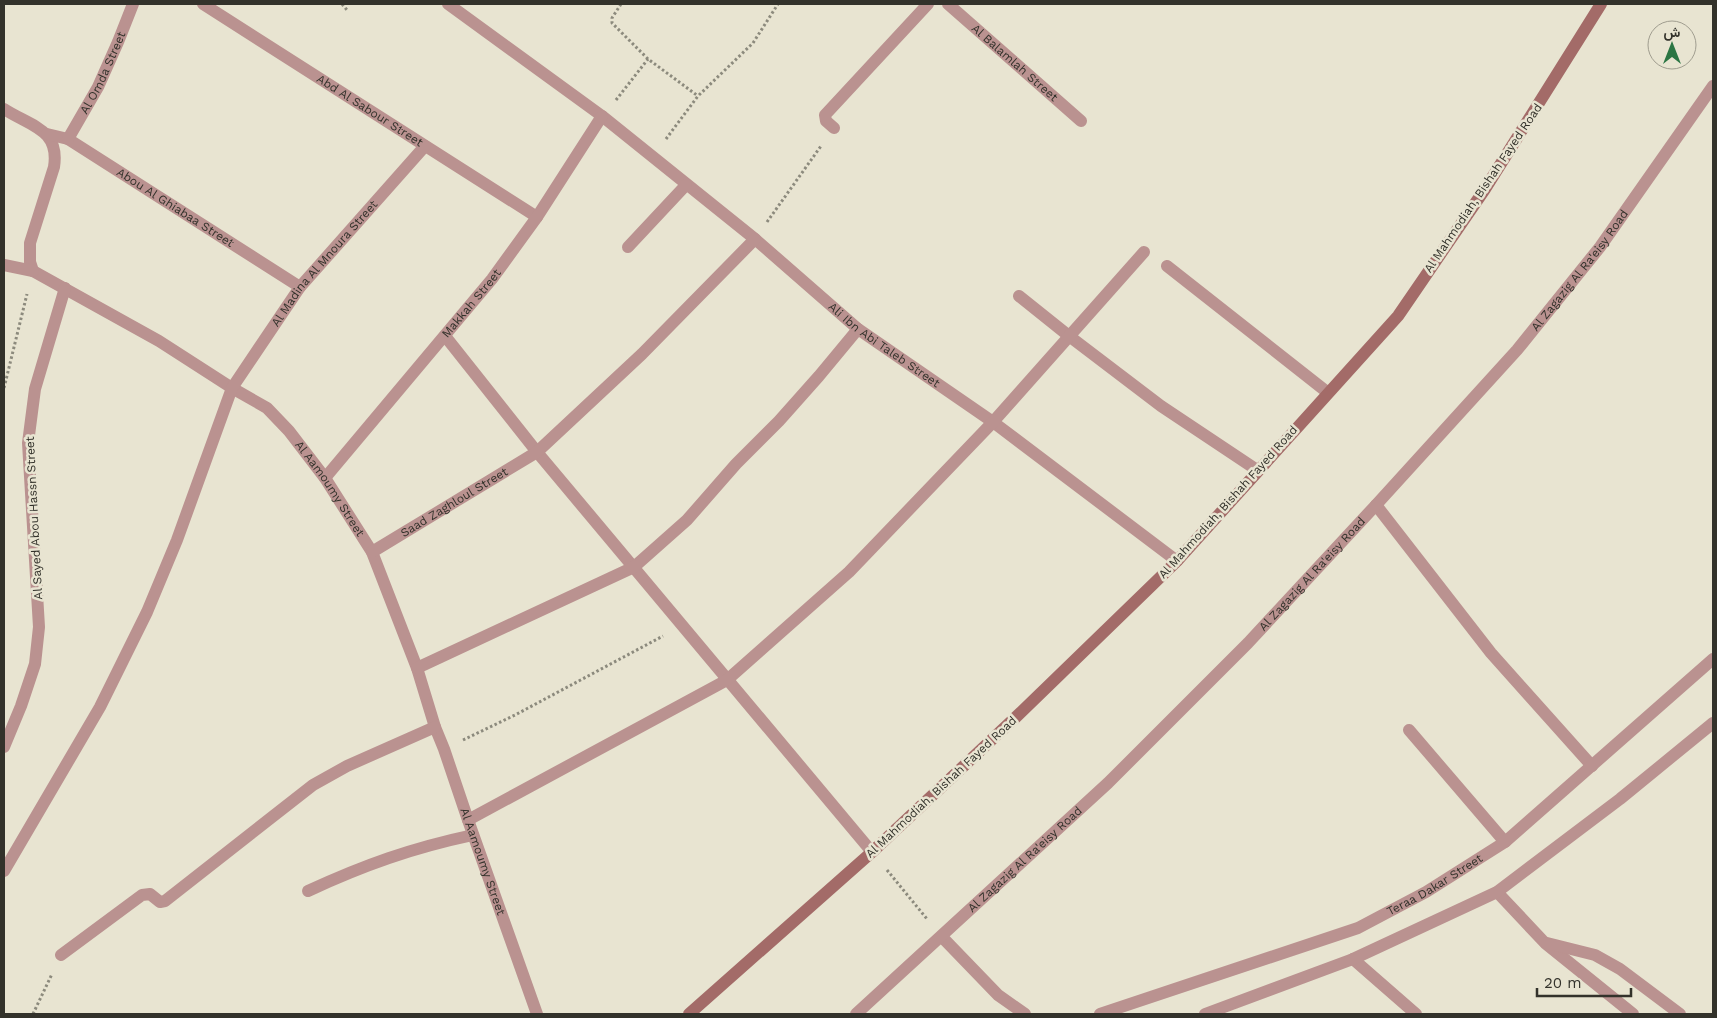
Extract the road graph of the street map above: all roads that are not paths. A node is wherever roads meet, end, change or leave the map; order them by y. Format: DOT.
graph roads {
  1 [pos="133,4"];
  2 [pos="203,4"];
  3 [pos="448,4"];
  4 [pos="928,4"];
  5 [pos="948,4"];
  6 [pos="1601,4"];
  7 [pos="1713,86"];
  8 [pos="5,113"];
  9 [pos="602,116"];
  10 [pos="1081,121"];
  11 [pos="834,128"];
  12 [pos="47,134"];
  13 [pos="68,139"];
  14 [pos="425,146"];
  15 [pos="686,185"];
  16 [pos="537,217"];
  17 [pos="755,239"];
  18 [pos="628,247"];
  19 [pos="1144,252"];
  20 [pos="4,265"];
  21 [pos="1167,266"];
  22 [pos="33,271"];
  23 [pos="65,288"];
  24 [pos="300,288"];
  25 [pos="1019,296"];
  26 [pos="858,328"];
  27 [pos="445,336"];
  28 [pos="1069,336"];
  29 [pos="232,388"];
  30 [pos="1327,392"];
  31 [pos="992,422"];
  32 [pos="537,452"];
  33 [pos="1257,470"];
  34 [pos="325,478"];
  35 [pos="1376,505"];
  36 [pos="372,552"];
  37 [pos="1177,561"];
  38 [pos="634,567"];
  39 [pos="1713,659"];
  40 [pos="417,668"];
  41 [pos="727,680"];
  42 [pos="1713,724"];
  43 [pos="435,727"];
  44 [pos="1409,730"];
  45 [pos="4,747"];
  46 [pos="1592,766"];
  47 [pos="468,820"];
  48 [pos="473,835"];
  49 [pos="1504,842"];
  50 [pos="872,852"];
  51 [pos="4,871"];
  52 [pos="308,892"];
  53 [pos="1497,892"];
  54 [pos="942,937"];
  55 [pos="1545,943"];
  56 [pos="61,955"];
  57 [pos="1353,959"];
  58 [pos="537,1014"];
  59 [pos="689,1014"];
  60 [pos="856,1014"];
  61 [pos="1025,1014"];
  62 [pos="1100,1014"];
  63 [pos="1205,1014"];
  64 [pos="1416,1014"];
  65 [pos="1633,1014"];
  66 [pos="1680,1014"];
  1 -- 13 [label="street, Al Omda Street"];
  2 -- 14 [label="street, Abd Al Sabour Street"];
  3 -- 9 [label="street, Ali Ibn Abi Taleb Street"];
  4 -- 11 [label="street"];
  5 -- 10 [label="street, Al Balamlah Street"];
  6 -- 30 [label="street, Al Mahmodiah, Bishah Fayed Road"];
  7 -- 35 [label="street, Al Zagazig Al Ra'eisy Road"];
  8 -- 12 [label="street"];
  9 -- 15 [label="street, Ali Ibn Abi Taleb Street"];
  9 -- 16 [label="street, Makkah Street"];
  12 -- 13 [label="street, Abou Al Ghiabaa Street"];
  12 -- 22 [label="street"];
  13 -- 24 [label="street, Abou Al Ghiabaa Street"];
  14 -- 16 [label="street, Abd Al Sabour Street"];
  14 -- 24 [label="street, Al Madina Al Mnoura Street"];
  15 -- 17 [label="street, Ali Ibn Abi Taleb Street"];
  15 -- 18 [label="street"];
  16 -- 27 [label="street, Makkah Street"];
  17 -- 26 [label="street, Ali Ibn Abi Taleb Street"];
  17 -- 32 [label="street, Saad Zaghloul Street"];
  19 -- 28 [label="street"];
  20 -- 22 [label="street, Al Aamoumy Street"];
  21 -- 30 [label="street"];
  22 -- 23 [label="street, Al Aamoumy Street"];
  23 -- 29 [label="street, Al Aamoumy Street"];
  23 -- 45 [label="street, Al Sayed Abou Hassn Street"];
  24 -- 29 [label="street, Al Madina Al Mnoura Street"];
  25 -- 28 [label="street"];
  26 -- 31 [label="street, Ali Ibn Abi Taleb Street"];
  26 -- 38 [label="street"];
  27 -- 32 [label="street"];
  27 -- 34 [label="street, Makkah Street"];
  28 -- 31 [label="street"];
  28 -- 33 [label="street"];
  29 -- 34 [label="street, Al Aamoumy Street"];
  29 -- 51 [label="street, Al Madina Al Mnoura Street"];
  30 -- 33 [label="street, Al Mahmodiah, Bishah Fayed Road"];
  31 -- 37 [label="street, Ali Ibn Abi Taleb Street"];
  31 -- 41 [label="street"];
  32 -- 36 [label="street, Saad Zaghloul Street"];
  32 -- 38 [label="street"];
  33 -- 37 [label="street, Al Mahmodiah, Bishah Fayed Road"];
  34 -- 36 [label="street, Al Aamoumy Street"];
  35 -- 46 [label="street"];
  35 -- 54 [label="street, Al Zagazig Al Ra'eisy Road"];
  36 -- 40 [label="street, Al Aamoumy Street"];
  37 -- 50 [label="street, Al Mahmodiah, Bishah Fayed Road"];
  38 -- 40 [label="street"];
  38 -- 41 [label="street"];
  39 -- 46 [label="street, Teraa Dakar Street"];
  40 -- 43 [label="street, Al Aamoumy Street"];
  41 -- 47 [label="street"];
  41 -- 50 [label="street"];
  42 -- 53 [label="street"];
  43 -- 47 [label="street, Al Aamoumy Street"];
  43 -- 56 [label="street"];
  44 -- 49 [label="street"];
  46 -- 49 [label="street, Teraa Dakar Street"];
  47 -- 48 [label="street, Al Aamoumy Street"];
  48 -- 52 [label="street"];
  48 -- 58 [label="street, Al Aamoumy Street"];
  49 -- 62 [label="street, Teraa Dakar Street"];
  50 -- 59 [label="street, Al Mahmodiah, Bishah Fayed Road"];
  53 -- 55 [label="street"];
  53 -- 57 [label="street"];
  54 -- 60 [label="street, Al Zagazig Al Ra'eisy Road"];
  54 -- 61 [label="street"];
  55 -- 65 [label="street"];
  55 -- 66 [label="street"];
  57 -- 63 [label="street"];
  57 -- 64 [label="street"];
}
